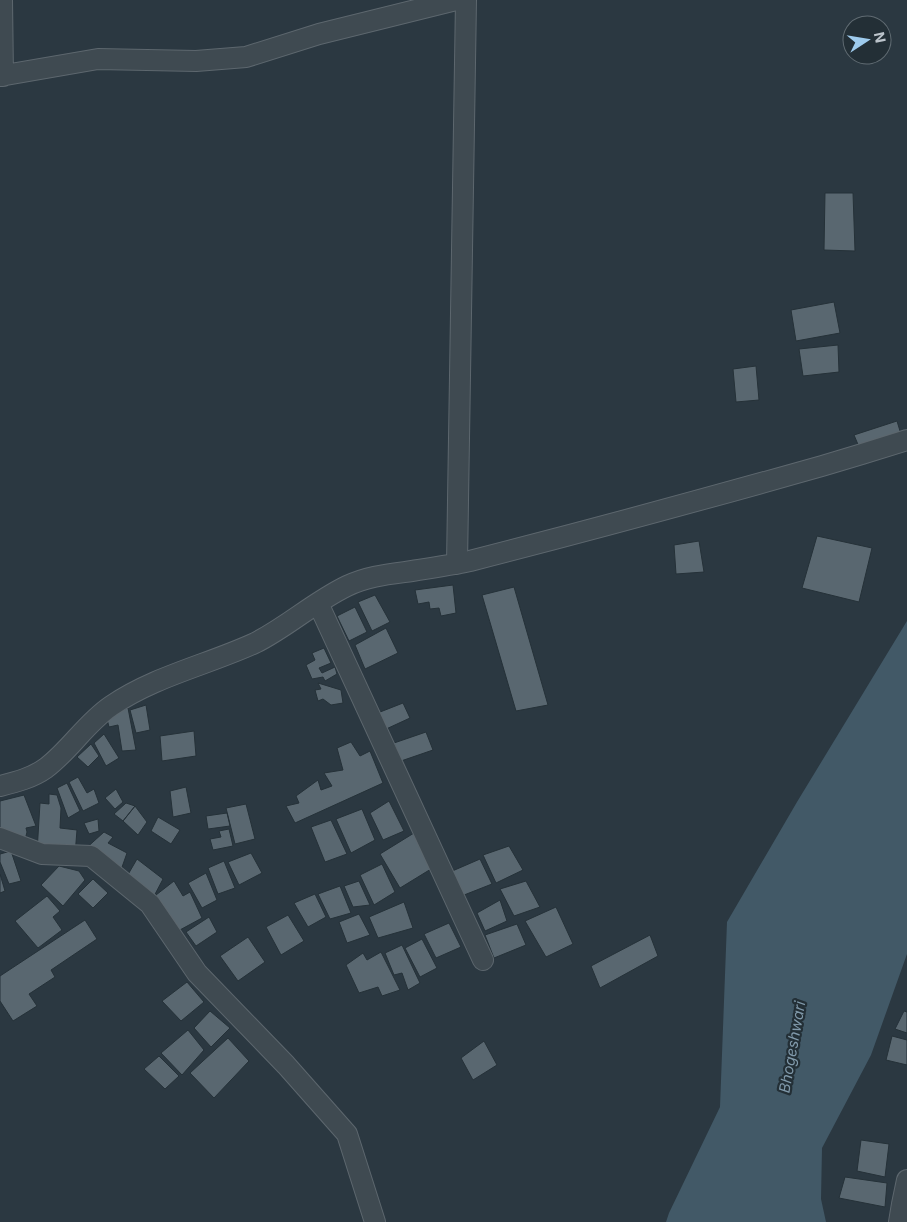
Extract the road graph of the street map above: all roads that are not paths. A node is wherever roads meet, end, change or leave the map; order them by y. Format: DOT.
graph roads {
  1 [pos="2,0"];
  2 [pos="456,0"];
  3 [pos="466,0"];
  4 [pos="2,76"];
  5 [pos="907,440"];
  6 [pos="457,564"];
  7 [pos="318,603"];
  8 [pos="0,786"];
  9 [pos="0,838"];
  10 [pos="483,960"];
  11 [pos="907,1180"];
  12 [pos="375,1222"];
  13 [pos="899,1222"];
  1 -- 4 [label="street"];
  2 -- 4 [label="street"];
  3 -- 6 [label="street"];
  5 -- 6 [label="street"];
  6 -- 7 [label="street"];
  7 -- 8 [label="street"];
  7 -- 10 [label="street"];
  9 -- 12 [label="street"];
  11 -- 13 [label="street"];
}
